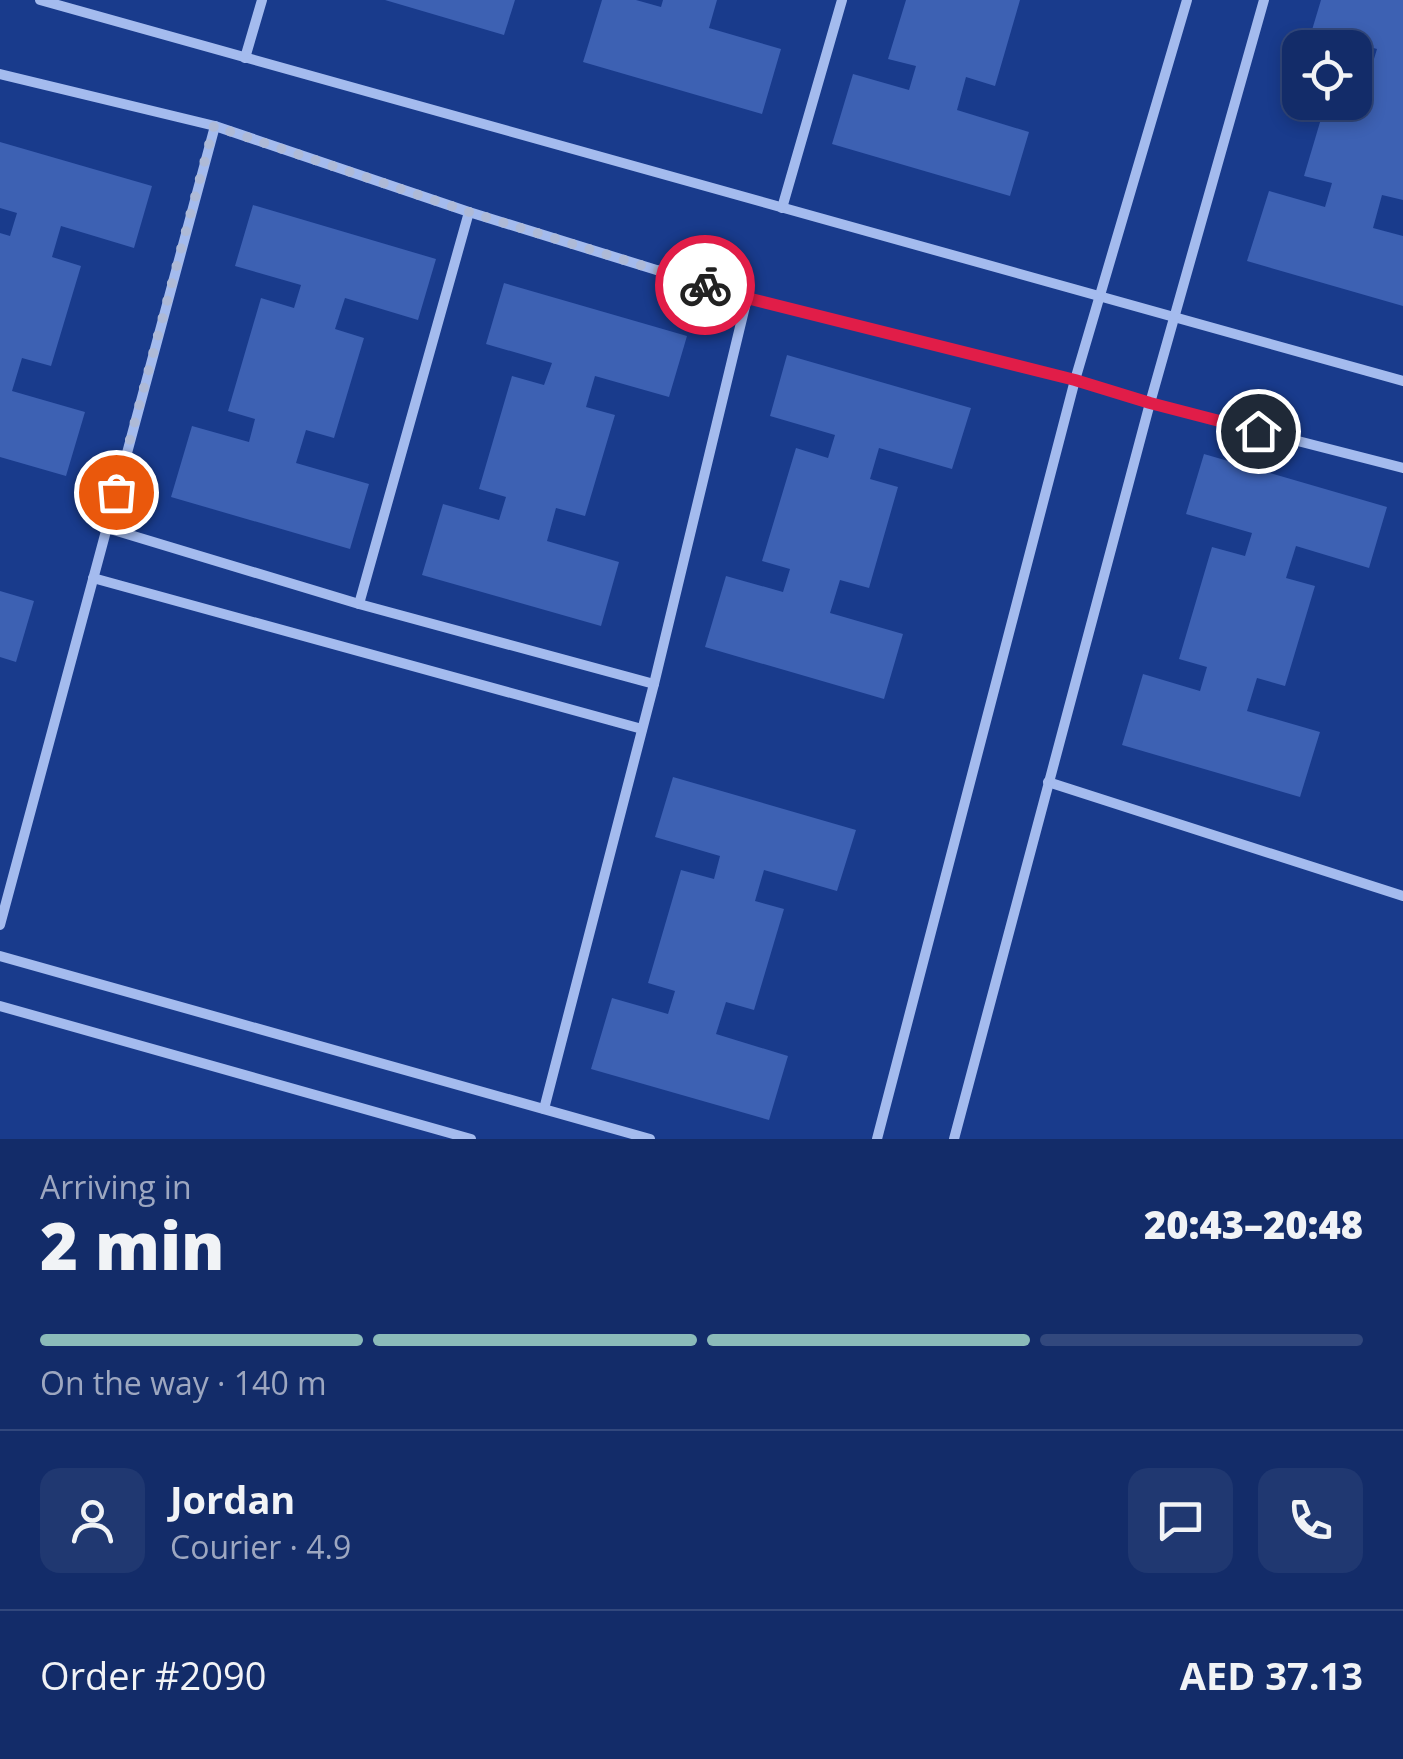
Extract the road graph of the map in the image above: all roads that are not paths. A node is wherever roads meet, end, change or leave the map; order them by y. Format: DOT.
graph roads {
  1 [pos="40,0"];
  2 [pos="262,0"];
  3 [pos="842,0"];
  4 [pos="1187,0"];
  5 [pos="1264,0"];
  6 [pos="246,58"];
  7 [pos="0,74"];
  8 [pos="214,126"];
  9 [pos="782,208"];
  10 [pos="469,212"];
  11 [pos="1100,297"];
  12 [pos="747,298"];
  13 [pos="1174,317"];
  14 [pos="1075,380"];
  15 [pos="1403,381"];
  16 [pos="1150,403"];
  17 [pos="1403,468"];
  18 [pos="107,528"];
  19 [pos="93,578"];
  20 [pos="359,604"];
  21 [pos="654,684"];
  22 [pos="642,730"];
  23 [pos="1048,782"];
  24 [pos="1403,896"];
  25 [pos="0,925"];
  26 [pos="0,956"];
  27 [pos="0,1006"];
  28 [pos="544,1109"];
  29 [pos="471,1139"];
  30 [pos="650,1139"];
  31 [pos="877,1139"];
  32 [pos="954,1139"];
  1 -- 6 [label="street"];
  2 -- 6 [label="street"];
  3 -- 9 [label="street"];
  4 -- 11 [label="street"];
  5 -- 13 [label="street"];
  6 -- 9 [label="street"];
  7 -- 8 [label="street"];
  8 -- 10 [label="street"];
  8 -- 18 [label="street"];
  9 -- 11 [label="street"];
  10 -- 12 [label="street"];
  10 -- 20 [label="street"];
  11 -- 13 [label="street"];
  11 -- 14 [label="street"];
  12 -- 14 [label="street"];
  12 -- 21 [label="street"];
  13 -- 15 [label="street"];
  13 -- 16 [label="street"];
  14 -- 16 [label="street"];
  14 -- 31 [label="street"];
  16 -- 17 [label="street"];
  16 -- 23 [label="street"];
  18 -- 19 [label="street"];
  18 -- 20 [label="street"];
  19 -- 22 [label="street"];
  19 -- 25 [label="street"];
  20 -- 21 [label="street"];
  21 -- 22 [label="street"];
  22 -- 28 [label="street"];
  23 -- 24 [label="street"];
  23 -- 32 [label="street"];
  26 -- 28 [label="street"];
  27 -- 29 [label="street"];
  28 -- 30 [label="street"];
}
